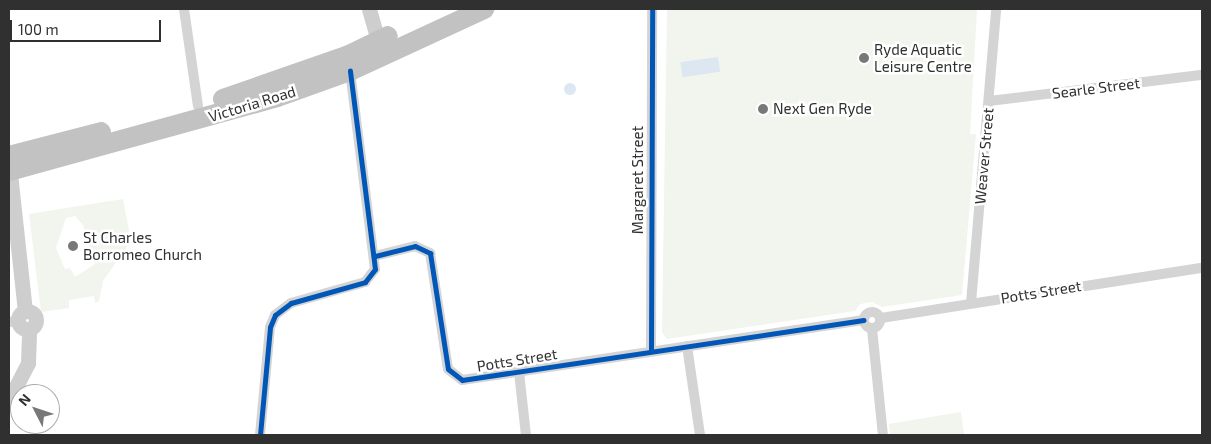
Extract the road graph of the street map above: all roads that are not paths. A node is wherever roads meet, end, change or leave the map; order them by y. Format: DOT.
graph roads {
  1 [pos="184,9"];
  2 [pos="370,9"];
  3 [pos="450,9"];
  4 [pos="484,9"];
  5 [pos="652,9"];
  6 [pos="996,9"];
  7 [pos="379,47"];
  8 [pos="350,71"];
  9 [pos="1202,75"];
  10 [pos="989,102"];
  11 [pos="198,106"];
  12 [pos="9,165"];
  13 [pos="375,256"];
  14 [pos="1202,268"];
  15 [pos="971,303"];
  16 [pos="881,318"];
  17 [pos="864,320"];
  18 [pos="20,321"];
  19 [pos="872,329"];
  20 [pos="687,346"];
  21 [pos="651,351"];
  22 [pos="518,372"];
  23 [pos="9,400"];
  24 [pos="260,435"];
  25 [pos="526,435"];
  26 [pos="700,435"];
  27 [pos="883,435"];
  1 -- 11 [label="street"];
  2 -- 7 [label="street"];
  3 -- 7 [label="highway, Victoria Road"];
  4 -- 7 [label="highway, Victoria Road"];
  5 -- 21 [label="street, Margaret Street"];
  6 -- 10 [label="street, Weaver Street"];
  7 -- 8 [label="highway, Victoria Road"];
  7 -- 11 [label="highway, Victoria Road"];
  8 -- 12 [label="highway, Victoria Road"];
  8 -- 13 [label="street"];
  9 -- 10 [label="street, Searle Street"];
  10 -- 15 [label="street, Weaver Street"];
  11 -- 12 [label="highway, Victoria Road"];
  12 -- 18 [label="street"];
  13 -- 22 [label="street, Potts Street"];
  13 -- 24 [label="street"];
  14 -- 15 [label="street, Potts Street"];
  15 -- 16 [label="street, Potts Street"];
  16 -- 17 [label="street, Potts Street"];
  16 -- 19 [label="street"];
  17 -- 19 [label="street"];
  17 -- 20 [label="street, Potts Street"];
  18 -- 23 [label="street"];
  19 -- 27 [label="street"];
  20 -- 21 [label="street, Potts Street"];
  20 -- 26 [label="street"];
  21 -- 22 [label="street, Potts Street"];
  22 -- 25 [label="street"];
}
